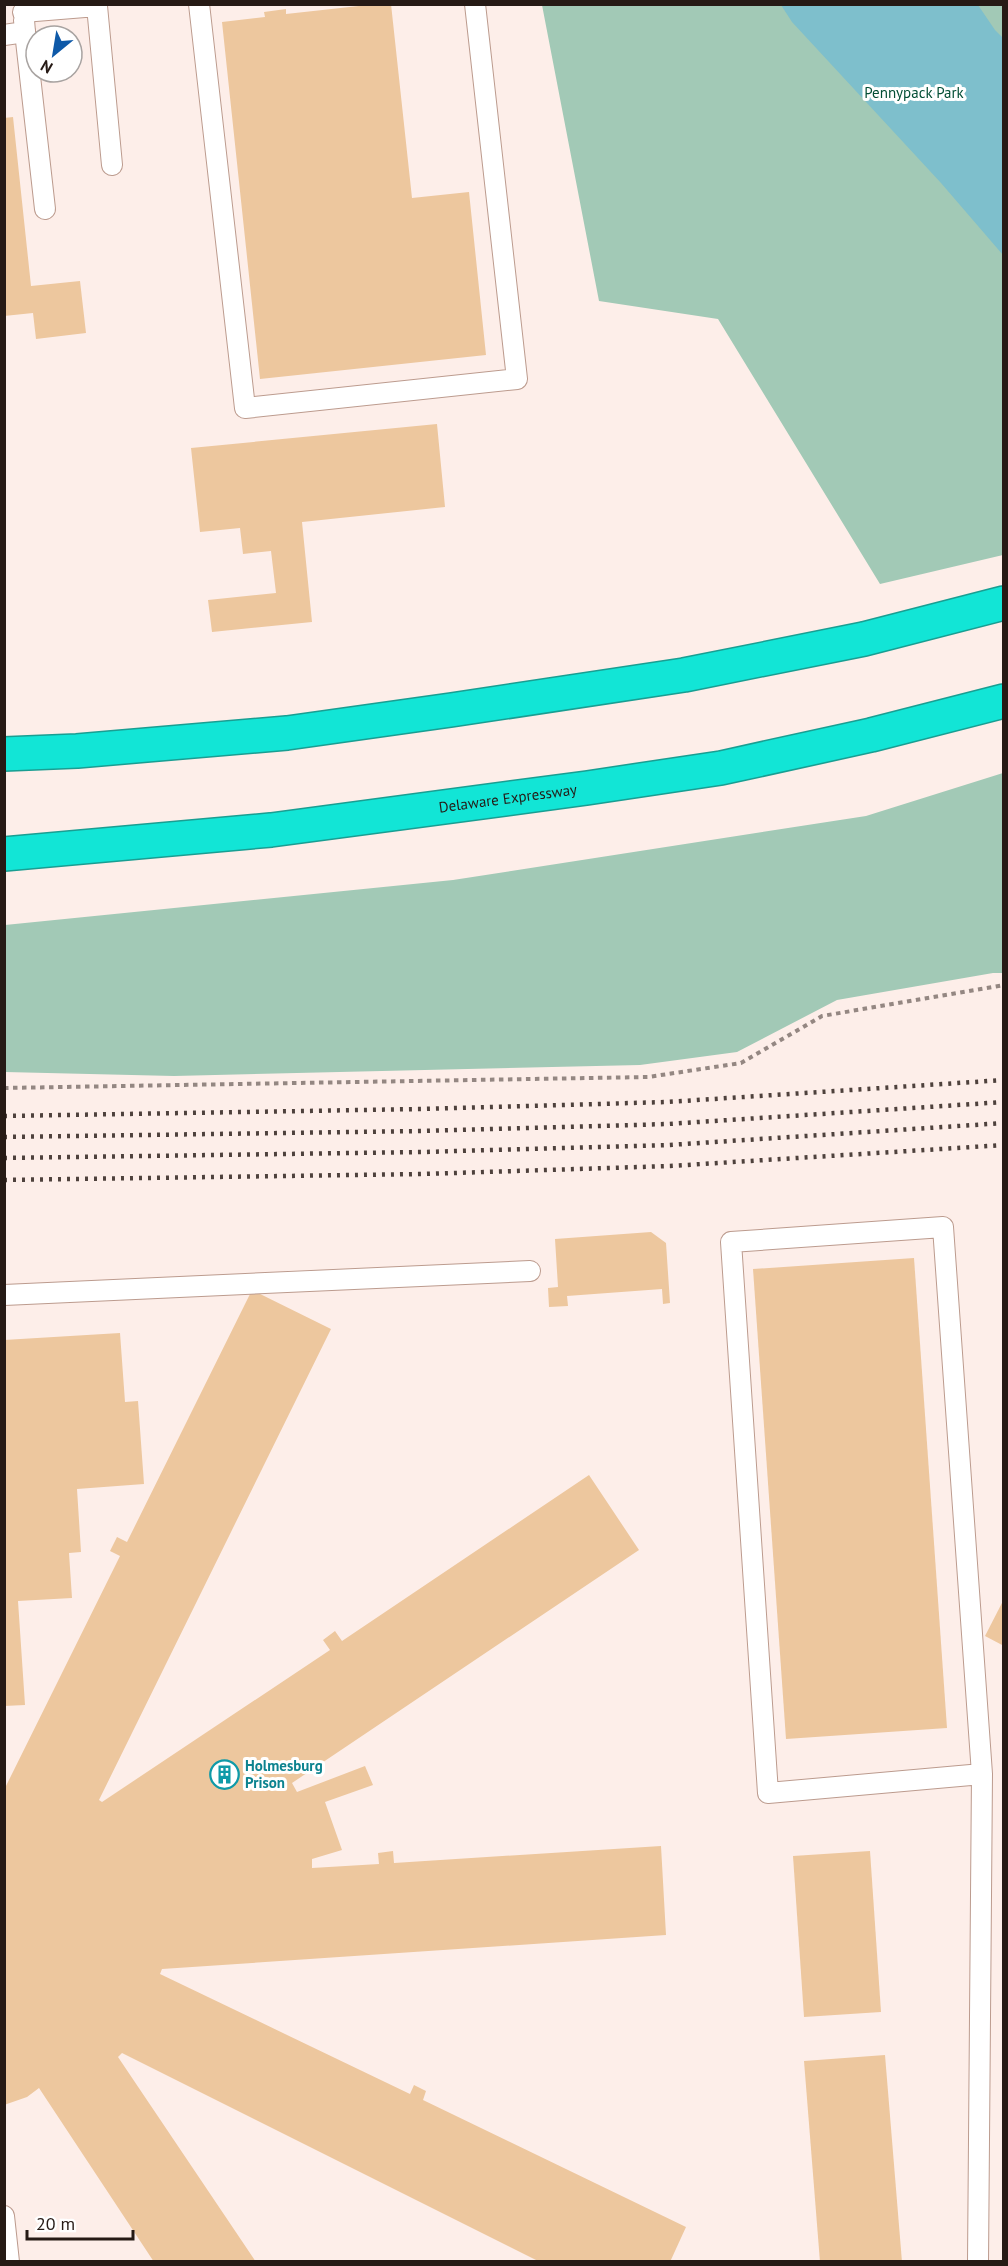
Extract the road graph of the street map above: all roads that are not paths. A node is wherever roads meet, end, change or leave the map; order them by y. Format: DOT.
graph roads {
  1 [pos="199,4"];
  2 [pos="475,4"];
  3 [pos="23,16"];
  4 [pos="4,35"];
  5 [pos="112,165"];
  6 [pos="45,208"];
  7 [pos="1004,603"];
  8 [pos="1004,701"];
  9 [pos="4,754"];
  10 [pos="4,854"];
  11 [pos="530,1271"];
  12 [pos="4,1295"];
  13 [pos="982,1774"];
  14 [pos="4,2216"];
  15 [pos="9,2262"];
  16 [pos="978,2262"];
  1 -- 2 [label="lane"];
  3 -- 4 [label="lane"];
  3 -- 5 [label="lane"];
  3 -- 6 [label="lane"];
  7 -- 9 [label="highway"];
  8 -- 10 [label="highway, Delaware Expressway"];
  11 -- 12 [label="lane"];
  13 -- 13 [label="lane"];
  13 -- 16 [label="lane"];
  14 -- 15 [label="lane"];
}
